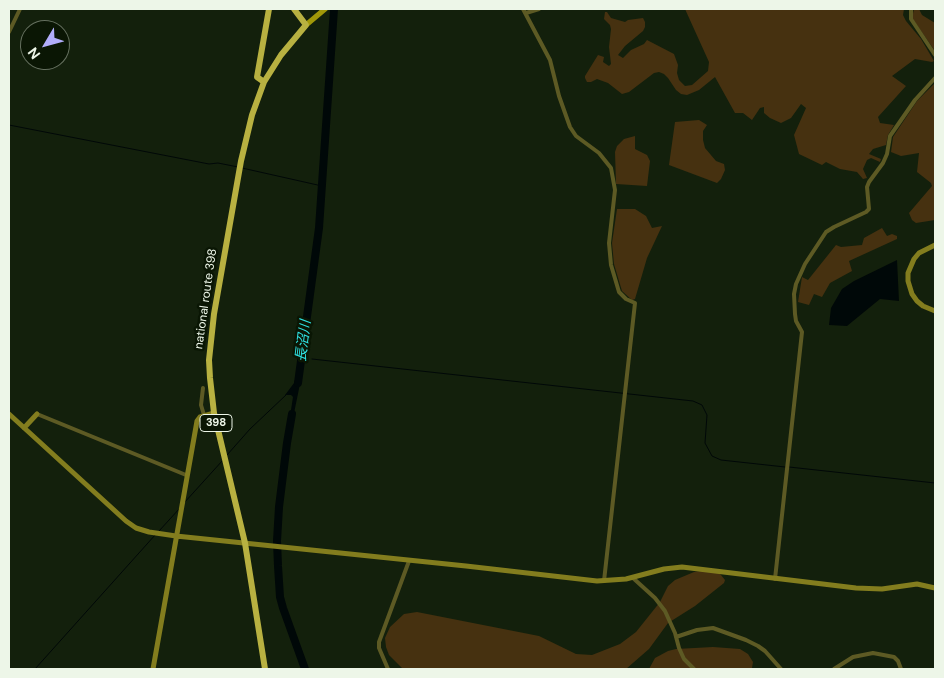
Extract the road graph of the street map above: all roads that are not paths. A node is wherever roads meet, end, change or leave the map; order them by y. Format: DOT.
graph roads {
  1 [pos="20,9"];
  2 [pos="269,9"];
  3 [pos="294,9"];
  4 [pos="539,9"];
  5 [pos="911,9"];
  6 [pos="323,11"];
  7 [pos="525,11"];
  8 [pos="306,25"];
  9 [pos="9,32"];
  10 [pos="935,55"];
  11 [pos="935,78"];
  12 [pos="264,82"];
  13 [pos="935,245"];
  14 [pos="935,311"];
  15 [pos="203,388"];
  16 [pos="214,413"];
  17 [pos="9,414"];
  18 [pos="37,414"];
  19 [pos="204,415"];
  20 [pos="24,428"];
  21 [pos="186,475"];
  22 [pos="176,536"];
  23 [pos="245,543"];
  24 [pos="409,561"];
  25 [pos="633,578"];
  26 [pos="775,580"];
  27 [pos="604,581"];
  28 [pos="935,585"];
  29 [pos="676,637"];
  30 [pos="153,669"];
  31 [pos="265,669"];
  32 [pos="388,669"];
  33 [pos="694,669"];
  34 [pos="781,669"];
  35 [pos="834,669"];
  36 [pos="901,669"];
  1 -- 9 [label="street"];
  2 -- 12 [label="highway"];
  3 -- 8 [label="highway"];
  4 -- 7 [label="street"];
  5 -- 10 [label="street"];
  6 -- 8 [label="main road"];
  7 -- 27 [label="street"];
  8 -- 12 [label="highway, national route 398 / 398"];
  11 -- 26 [label="street"];
  12 -- 16 [label="highway, national route 398 / 398"];
  13 -- 14 [label="street"];
  15 -- 19 [label="street"];
  16 -- 19 [label="street"];
  16 -- 23 [label="highway, national route 398 / 398"];
  17 -- 20 [label="street"];
  18 -- 20 [label="street"];
  18 -- 21 [label="street"];
  19 -- 21 [label="street"];
  20 -- 22 [label="street"];
  21 -- 22 [label="street"];
  22 -- 23 [label="street"];
  22 -- 30 [label="street"];
  23 -- 24 [label="street"];
  23 -- 31 [label="highway, national route 398 / 398"];
  24 -- 27 [label="street"];
  24 -- 32 [label="street"];
  25 -- 26 [label="street"];
  25 -- 27 [label="street"];
  25 -- 29 [label="street"];
  26 -- 28 [label="street"];
  29 -- 33 [label="street"];
  29 -- 34 [label="street"];
  35 -- 36 [label="street"];
}
